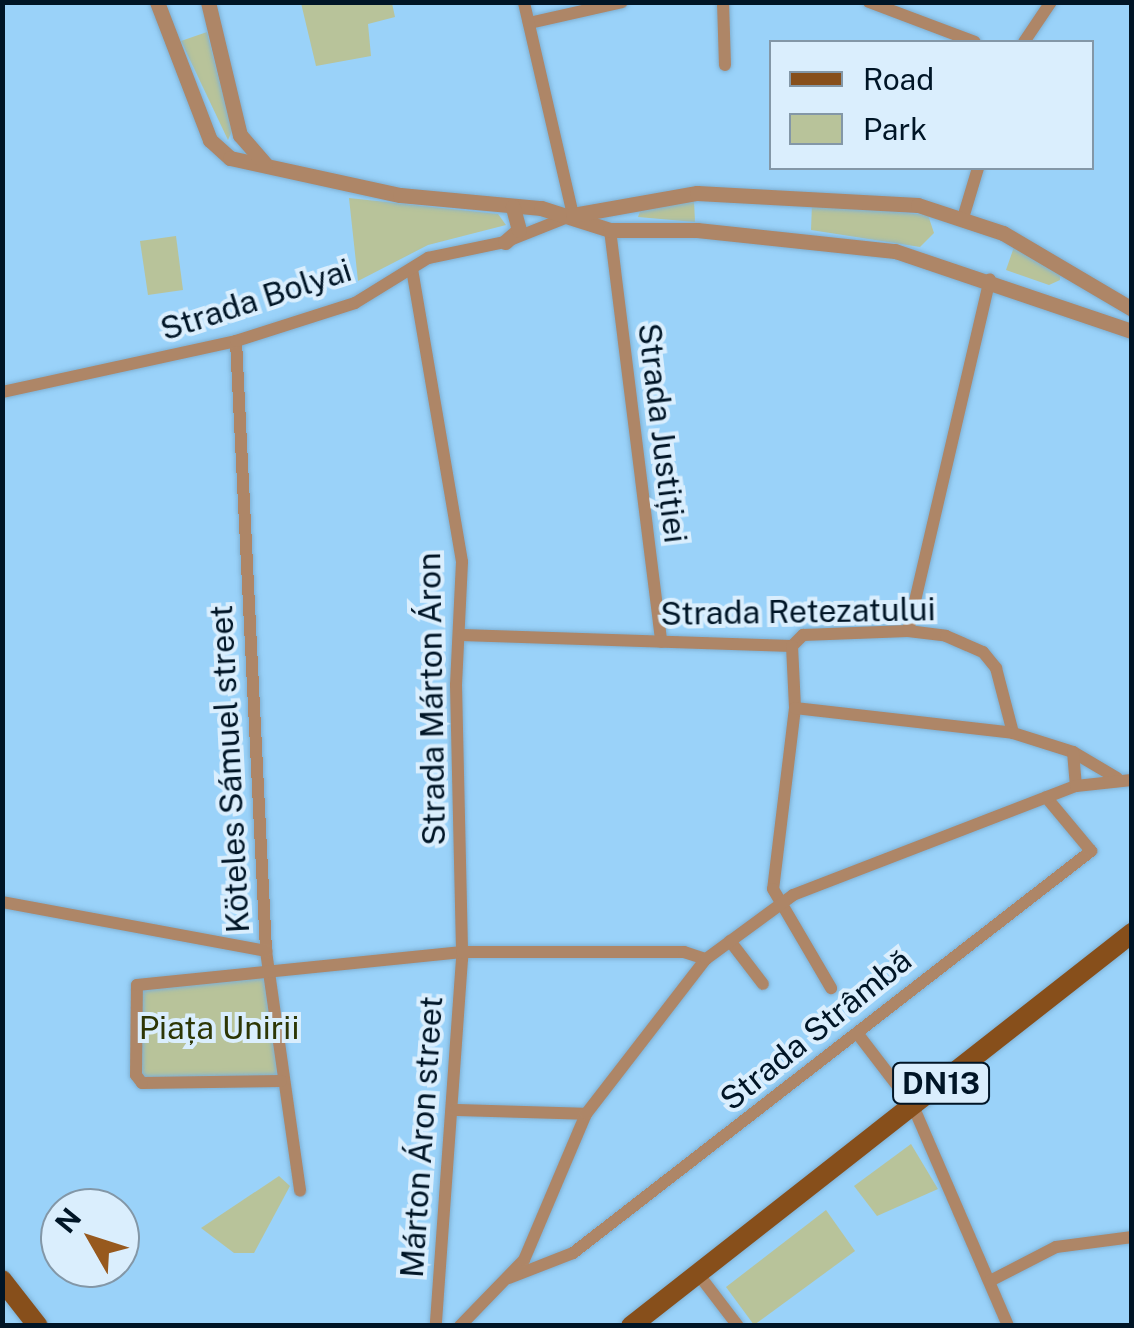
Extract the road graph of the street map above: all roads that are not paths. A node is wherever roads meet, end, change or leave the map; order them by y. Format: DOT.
graph roads {
  1 [pos="157,2"];
  2 [pos="208,2"];
  3 [pos="524,2"];
  4 [pos="622,2"];
  5 [pos="723,2"];
  6 [pos="869,2"];
  7 [pos="1051,2"];
  8 [pos="885,5"];
  9 [pos="528,22"];
  10 [pos="970,40"];
  11 [pos="1025,40"];
  12 [pos="726,65"];
  13 [pos="268,167"];
  14 [pos="977,170"];
  15 [pos="625,203"];
  16 [pos="513,207"];
  17 [pos="573,215"];
  18 [pos="963,218"];
  19 [pos="610,230"];
  20 [pos="506,242"];
  21 [pos="412,270"];
  22 [pos="1068,275"];
  23 [pos="990,279"];
  24 [pos="1052,301"];
  25 [pos="1132,310"];
  26 [pos="1132,332"];
  27 [pos="236,341"];
  28 [pos="2,392"];
  29 [pos="908,631"];
  30 [pos="462,635"];
  31 [pos="661,642"];
  32 [pos="792,646"];
  33 [pos="795,708"];
  34 [pos="1013,734"];
  35 [pos="1073,752"];
  36 [pos="1124,779"];
  37 [pos="1076,786"];
  38 [pos="1046,797"];
  39 [pos="2,902"];
  40 [pos="780,903"];
  41 [pos="1132,933"];
  42 [pos="730,941"];
  43 [pos="266,951"];
  44 [pos="462,952"];
  45 [pos="706,959"];
  46 [pos="268,968"];
  47 [pos="763,984"];
  48 [pos="831,988"];
  49 [pos="857,1033"];
  50 [pos="282,1082"];
  51 [pos="913,1106"];
  52 [pos="455,1110"];
  53 [pos="586,1114"];
  54 [pos="300,1191"];
  55 [pos="1132,1237"];
  56 [pos="698,1275"];
  57 [pos="509,1278"];
  58 [pos="2,1280"];
  59 [pos="990,1281"];
  60 [pos="2,1300"];
  61 [pos="23,1326"];
  62 [pos="38,1326"];
  63 [pos="436,1326"];
  64 [pos="460,1326"];
  65 [pos="631,1326"];
  66 [pos="738,1326"];
  67 [pos="1008,1326"];
  1 -- 13 [label="street, Strada Bolyai"];
  2 -- 13 [label="street"];
  3 -- 9 [label="street"];
  4 -- 9 [label="street"];
  5 -- 12 [label="street"];
  6 -- 8 [label="street"];
  7 -- 11 [label="street"];
  8 -- 10 [label="street"];
  9 -- 17 [label="street"];
  13 -- 16 [label="street, Strada Bolyai"];
  14 -- 18 [label="street"];
  15 -- 17 [label="street, Strada Bolyai"];
  15 -- 18 [label="street, Strada Bolyai"];
  15 -- 19 [label="street"];
  16 -- 17 [label="street, Strada Bolyai"];
  16 -- 20 [label="street"];
  17 -- 19 [label="street, Strada Bolyai"];
  17 -- 20 [label="street, Strada Bolyai"];
  18 -- 22 [label="street, Strada Bolyai"];
  19 -- 23 [label="street, Strada Bolyai"];
  19 -- 31 [label="street, Strada Justiției"];
  20 -- 21 [label="street, Strada Bolyai"];
  21 -- 27 [label="street, Strada Bolyai"];
  21 -- 30 [label="street, Strada Márton Áron"];
  22 -- 24 [label="street"];
  22 -- 25 [label="street, Strada Bolyai"];
  23 -- 24 [label="street, Strada Bolyai"];
  23 -- 29 [label="street"];
  24 -- 26 [label="street, Strada Bolyai"];
  27 -- 28 [label="street, Strada Bolyai"];
  27 -- 43 [label="street, Köteles Sámuel street"];
  29 -- 32 [label="street, Strada Retezatului"];
  29 -- 34 [label="street, Strada Retezatului"];
  30 -- 31 [label="street, Strada Retezatului"];
  30 -- 44 [label="street, Strada Márton Áron"];
  31 -- 32 [label="street, Strada Retezatului"];
  32 -- 33 [label="street"];
  33 -- 34 [label="street, Strada Strâmbă"];
  33 -- 40 [label="street"];
  34 -- 35 [label="street, Strada Strâmbă"];
  35 -- 36 [label="street, Strada Strâmbă"];
  35 -- 37 [label="street"];
  36 -- 37 [label="street, Strada Strâmbă"];
  37 -- 38 [label="street, Strada Strâmbă"];
  38 -- 40 [label="street, Strada Strâmbă"];
  38 -- 49 [label="street, Strada Strâmbă"];
  39 -- 43 [label="street"];
  40 -- 42 [label="street, Strada Strâmbă"];
  40 -- 48 [label="street"];
  41 -- 51 [label="main road, DN13"];
  42 -- 45 [label="street, Strada Strâmbă"];
  42 -- 47 [label="street"];
  43 -- 46 [label="street, Köteles Sámuel street"];
  44 -- 45 [label="street"];
  44 -- 46 [label="street"];
  44 -- 52 [label="street, Márton Áron street"];
  45 -- 53 [label="street, Strada Strâmbă"];
  46 -- 50 [label="street, Köteles Sámuel street"];
  46 -- 50 [label="street"];
  49 -- 51 [label="street"];
  49 -- 57 [label="street, Strada Strâmbă"];
  50 -- 54 [label="street, Köteles Sámuel street"];
  51 -- 56 [label="main road, DN13"];
  51 -- 59 [label="street"];
  52 -- 53 [label="street"];
  52 -- 63 [label="street, Márton Áron street"];
  53 -- 57 [label="street, Strada Strâmbă"];
  55 -- 59 [label="street"];
  56 -- 65 [label="main road, DN13"];
  56 -- 66 [label="street"];
  57 -- 64 [label="street, Strada Strâmbă"];
  58 -- 62 [label="main road"];
  59 -- 67 [label="street"];
  60 -- 61 [label="main road"];
}
